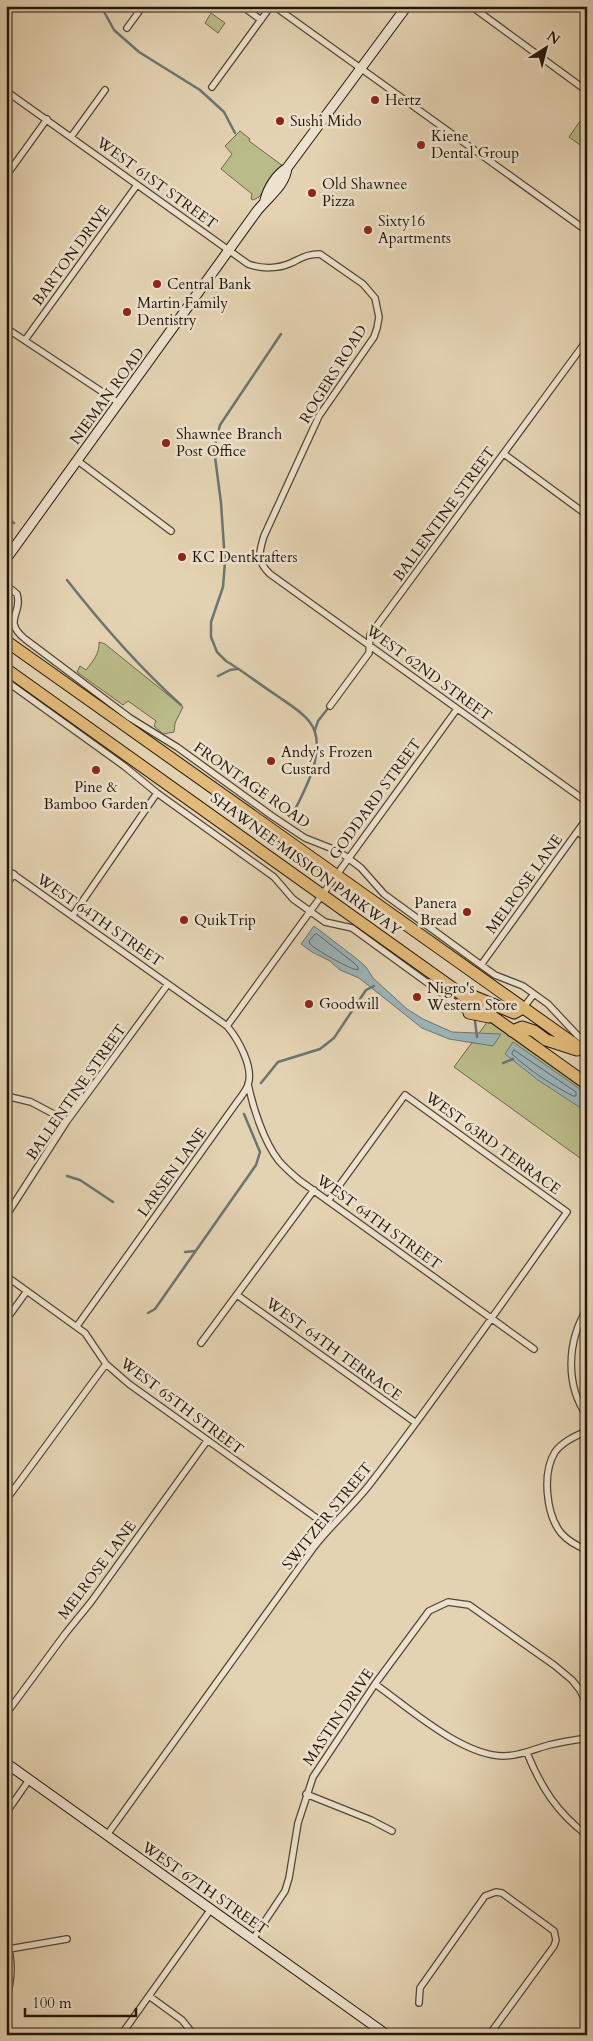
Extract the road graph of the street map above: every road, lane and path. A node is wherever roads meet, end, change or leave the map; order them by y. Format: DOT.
graph roads {
  1 [pos="143,6"];
  2 [pos="242,6"];
  3 [pos="273,6"];
  4 [pos="407,6"];
  5 [pos="471,6"];
  6 [pos="261,20"];
  7 [pos="127,28"];
  8 [pos="362,69"];
  9 [pos="212,87"];
  10 [pos="104,90"];
  11 [pos="6,91"];
  12 [pos="587,91"];
  13 [pos="47,120"];
  14 [pos="71,137"];
  15 [pos="6,176"];
  16 [pos="137,185"];
  17 [pos="587,231"];
  18 [pos="229,250"];
  19 [pos="6,328"];
  20 [pos="25,340"];
  21 [pos="587,340"];
  22 [pos="119,403"];
  23 [pos="504,454"];
  24 [pos="78,461"];
  25 [pos="587,515"];
  26 [pos="171,531"];
  27 [pos="6,559"];
  28 [pos="260,562"];
  29 [pos="6,585"];
  30 [pos="6,641"];
  31 [pos="370,646"];
  32 [pos="6,669"];
  33 [pos="6,681"];
  34 [pos="330,706"];
  35 [pos="457,709"];
  36 [pos="157,793"];
  37 [pos="587,802"];
  38 [pos="587,818"];
  39 [pos="577,832"];
  40 [pos="587,838"];
  41 [pos="348,858"];
  42 [pos="6,869"];
  43 [pos="14,874"];
  44 [pos="335,876"];
  45 [pos="6,885"];
  46 [pos="322,894"];
  47 [pos="310,911"];
  48 [pos="72,915"];
  49 [pos="481,964"];
  50 [pos="168,984"];
  51 [pos="455,989"];
  52 [pos="534,994"];
  53 [pos="523,1008"];
  54 [pos="469,1013"];
  55 [pos="493,1017"];
  56 [pos="227,1026"];
  57 [pos="512,1031"];
  58 [pos="587,1042"];
  59 [pos="587,1053"];
  60 [pos="248,1084"];
  61 [pos="587,1084"];
  62 [pos="6,1096"];
  63 [pos="67,1120"];
  64 [pos="314,1190"];
  65 [pos="328,1201"];
  66 [pos="567,1212"];
  67 [pos="6,1216"];
  68 [pos="6,1276"];
  69 [pos="27,1292"];
  70 [pos="237,1295"];
  71 [pos="587,1309"];
  72 [pos="491,1318"];
  73 [pos="6,1320"];
  74 [pos="77,1326"];
  75 [pos="201,1343"];
  76 [pos="534,1349"];
  77 [pos="106,1364"];
  78 [pos="587,1416"];
  79 [pos="416,1423"];
  80 [pos="587,1431"];
  81 [pos="207,1441"];
  82 [pos="6,1500"];
  83 [pos="329,1527"];
  84 [pos="587,1550"];
  85 [pos="374,1684"];
  86 [pos="587,1704"];
  87 [pos="6,1714"];
  88 [pos="587,1738"];
  89 [pos="528,1753"];
  90 [pos="6,1763"];
  91 [pos="29,1780"];
  92 [pos="306,1794"];
  93 [pos="6,1812"];
  94 [pos="392,1831"];
  95 [pos="107,1835"];
  96 [pos="587,1835"];
  97 [pos="211,1909"];
  98 [pos="6,1939"];
  99 [pos="67,1939"];
  100 [pos="253,1939"];
  101 [pos="9,1949"];
  102 [pos="149,1996"];
  103 [pos="6,2000"];
  104 [pos="419,2003"];
  105 [pos="121,2035"];
  106 [pos="194,2035"];
  107 [pos="387,2035"];
  108 [pos="488,2035"];
  1 -- 7 [label="street"];
  2 -- 6 [label="street"];
  3 -- 6 [label="street"];
  3 -- 8 [label="street"];
  4 -- 8 [label="main road, NIEMAN ROAD"];
  5 -- 12 [label="street"];
  6 -- 9 [label="street"];
  8 -- 17 [label="street"];
  8 -- 18 [label="main road, NIEMAN ROAD"];
  10 -- 14 [label="street"];
  11 -- 13 [label="street, WEST 61ST STREET"];
  13 -- 14 [label="street, WEST 61ST STREET"];
  13 -- 15 [label="street"];
  14 -- 16 [label="street, WEST 61ST STREET"];
  16 -- 18 [label="street, WEST 61ST STREET"];
  16 -- 20 [label="street, BARTON DRIVE"];
  18 -- 22 [label="main road, NIEMAN ROAD"];
  18 -- 28 [label="street, ROGERS ROAD"];
  19 -- 20 [label="street"];
  20 -- 22 [label="street"];
  21 -- 23 [label="street, BALLENTINE STREET"];
  22 -- 24 [label="main road, NIEMAN ROAD"];
  23 -- 25 [label="street"];
  23 -- 31 [label="street, BALLENTINE STREET"];
  24 -- 26 [label="street"];
  24 -- 27 [label="main road, NIEMAN ROAD"];
  28 -- 31 [label="street, WEST 62ND STREET"];
  29 -- 41 [label="street, FRONTAGE ROAD"];
  30 -- 44 [label="highway, SHAWNEE MISSION PARKWAY"];
  31 -- 34 [label="street, BALLENTINE STREET"];
  31 -- 35 [label="street, WEST 62ND STREET"];
  32 -- 46 [label="highway, SHAWNEE MISSION PARKWAY"];
  33 -- 36 [label="street"];
  35 -- 37 [label="street, WEST 62ND STREET"];
  35 -- 41 [label="street, GODDARD STREET"];
  36 -- 47 [label="street"];
  36 -- 48 [label="street"];
  38 -- 39 [label="street, MELROSE LANE"];
  39 -- 40 [label="street"];
  39 -- 49 [label="street, MELROSE LANE"];
  41 -- 44 [label="street, GODDARD STREET"];
  41 -- 49 [label="street, FRONTAGE ROAD"];
  42 -- 43 [label="street, WEST 64TH STREET"];
  43 -- 45 [label="street"];
  43 -- 48 [label="street, WEST 64TH STREET"];
  44 -- 46 [label="street, GODDARD STREET"];
  44 -- 53 [label="highway, SHAWNEE MISSION PARKWAY"];
  46 -- 47 [label="street, GODDARD STREET"];
  46 -- 51 [label="highway, SHAWNEE MISSION PARKWAY"];
  47 -- 54 [label="street"];
  47 -- 56 [label="street, GODDARD STREET"];
  48 -- 50 [label="street, WEST 64TH STREET"];
  49 -- 52 [label="street, FRONTAGE ROAD"];
  50 -- 56 [label="street, WEST 64TH STREET"];
  50 -- 63 [label="street, BALLENTINE STREET"];
  51 -- 53 [label="highway"];
  51 -- 55 [label="highway, SHAWNEE MISSION PARKWAY"];
  52 -- 53 [label="street"];
  52 -- 58 [label="street, FRONTAGE ROAD"];
  53 -- 59 [label="highway, SHAWNEE MISSION PARKWAY"];
  54 -- 55 [label="highway"];
  55 -- 57 [label="highway, SHAWNEE MISSION PARKWAY"];
  56 -- 60 [label="street"];
  57 -- 59 [label="highway"];
  57 -- 61 [label="highway, SHAWNEE MISSION PARKWAY"];
  60 -- 64 [label="street, WEST 64TH STREET"];
  60 -- 74 [label="street, LARSEN LANE"];
  62 -- 63 [label="street"];
  63 -- 67 [label="street, BALLENTINE STREET"];
  64 -- 65 [label="street, WEST 64TH STREET"];
  64 -- 70 [label="street"];
  65 -- 66 [label="street, WEST 63RD TERRACE"];
  65 -- 72 [label="street, WEST 64TH STREET"];
  66 -- 72 [label="street, SWITZER STREET"];
  68 -- 69 [label="street, WEST 65TH STREET"];
  69 -- 73 [label="street"];
  69 -- 74 [label="street, WEST 65TH STREET"];
  70 -- 75 [label="street"];
  70 -- 79 [label="street, WEST 64TH TERRACE"];
  71 -- 78 [label="street"];
  72 -- 76 [label="street, WEST 64TH STREET"];
  72 -- 79 [label="street, SWITZER STREET"];
  74 -- 77 [label="street, WEST 65TH STREET"];
  77 -- 81 [label="street, WEST 65TH STREET"];
  77 -- 82 [label="street"];
  79 -- 83 [label="street, SWITZER STREET"];
  80 -- 84 [label="street"];
  81 -- 83 [label="street, WEST 65TH STREET"];
  81 -- 87 [label="street, MELROSE LANE"];
  83 -- 95 [label="street, SWITZER STREET"];
  85 -- 86 [label="street, MASTIN DRIVE"];
  85 -- 89 [label="street"];
  85 -- 92 [label="street, MASTIN DRIVE"];
  88 -- 89 [label="street"];
  89 -- 96 [label="street"];
  90 -- 91 [label="main road, WEST 67TH STREET"];
  91 -- 93 [label="street"];
  91 -- 95 [label="main road, WEST 67TH STREET"];
  92 -- 94 [label="street"];
  92 -- 100 [label="street, MASTIN DRIVE"];
  95 -- 97 [label="main road, WEST 67TH STREET"];
  97 -- 100 [label="main road, WEST 67TH STREET"];
  97 -- 102 [label="street"];
  98 -- 101 [label="street"];
  99 -- 101 [label="street"];
  100 -- 107 [label="main road, WEST 67TH STREET"];
  101 -- 103 [label="street"];
  102 -- 105 [label="street"];
  102 -- 106 [label="street"];
  104 -- 108 [label="street"];
}
